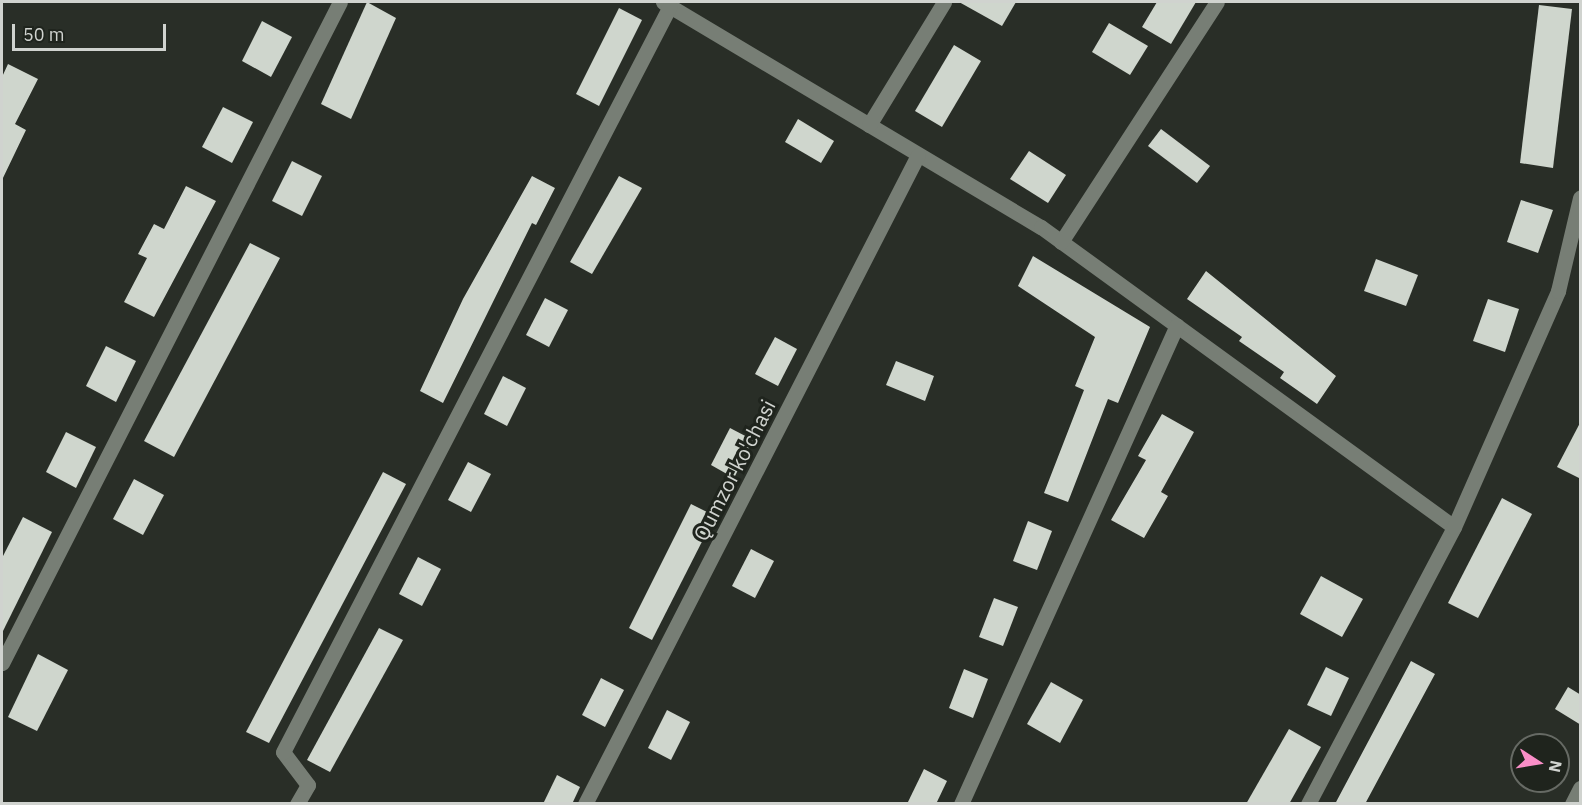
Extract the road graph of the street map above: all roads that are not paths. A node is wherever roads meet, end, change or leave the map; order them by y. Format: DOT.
graph roads {
  1 [pos="340,2"];
  2 [pos="944,2"];
  3 [pos="1217,2"];
  4 [pos="666,4"];
  5 [pos="869,124"];
  6 [pos="918,155"];
  7 [pos="1581,198"];
  8 [pos="1061,242"];
  9 [pos="1177,325"];
  10 [pos="1454,527"];
  11 [pos="2,663"];
  12 [pos="1581,788"];
  13 [pos="297,804"];
  14 [pos="585,804"];
  15 [pos="961,804"];
  16 [pos="1308,804"];
  17 [pos="1572,804"];
  1 -- 11 [label="street"];
  2 -- 5 [label="street"];
  3 -- 8 [label="street"];
  4 -- 5 [label="street"];
  4 -- 13 [label="street"];
  5 -- 6 [label="street"];
  6 -- 8 [label="street"];
  6 -- 14 [label="street, Qumzor ko'chasi"];
  7 -- 10 [label="street"];
  8 -- 9 [label="street"];
  9 -- 10 [label="street"];
  9 -- 15 [label="street"];
  10 -- 16 [label="street"];
  12 -- 17 [label="street"];
}
